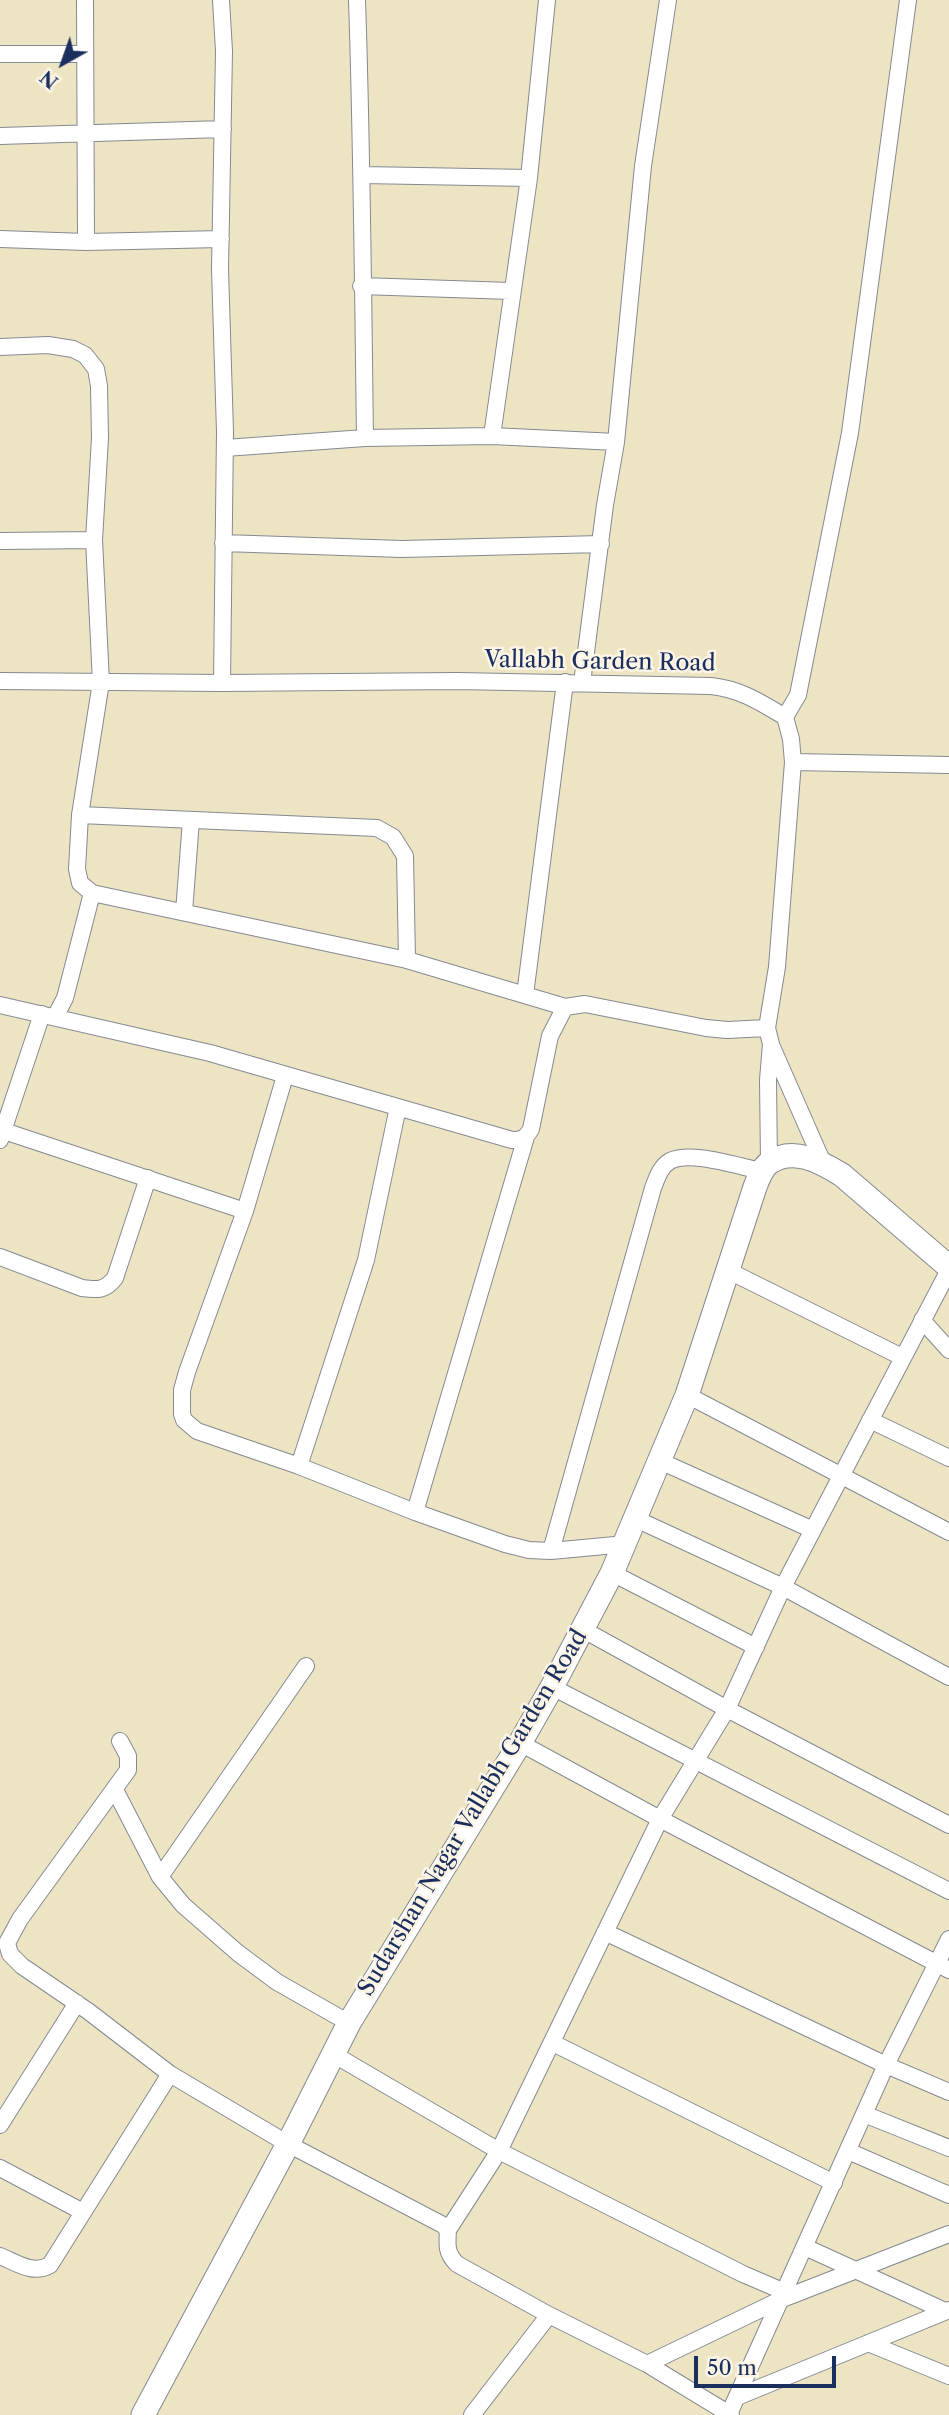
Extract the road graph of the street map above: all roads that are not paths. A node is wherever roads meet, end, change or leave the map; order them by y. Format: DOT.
graph roads {
  1 [pos="85,0"];
  2 [pos="221,0"];
  3 [pos="357,0"];
  4 [pos="547,0"];
  5 [pos="668,0"];
  6 [pos="908,0"];
  7 [pos="0,54"];
  8 [pos="84,54"];
  9 [pos="223,129"];
  10 [pos="85,134"];
  11 [pos="0,136"];
  12 [pos="363,175"];
  13 [pos="529,178"];
  14 [pos="221,239"];
  15 [pos="0,240"];
  16 [pos="86,242"];
  17 [pos="361,286"];
  18 [pos="511,291"];
  19 [pos="0,347"];
  20 [pos="492,436"];
  21 [pos="365,438"];
  22 [pos="616,442"];
  23 [pos="225,447"];
  24 [pos="94,540"];
  25 [pos="0,541"];
  26 [pos="223,543"];
  27 [pos="601,544"];
  28 [pos="0,681"];
  29 [pos="101,682"];
  30 [pos="565,682"];
  31 [pos="222,683"];
  32 [pos="582,683"];
  33 [pos="785,717"];
  34 [pos="793,762"];
  35 [pos="949,765"];
  36 [pos="80,815"];
  37 [pos="191,820"];
  38 [pos="92,893"];
  39 [pos="184,912"];
  40 [pos="407,960"];
  41 [pos="525,995"];
  42 [pos="0,1006"];
  43 [pos="565,1007"];
  44 [pos="49,1016"];
  45 [pos="769,1036"];
  46 [pos="285,1076"];
  47 [pos="398,1107"];
  48 [pos="2,1135"];
  49 [pos="526,1137"];
  50 [pos="823,1163"];
  51 [pos="765,1167"];
  52 [pos="148,1178"];
  53 [pos="245,1212"];
  54 [pos="0,1257"];
  55 [pos="949,1269"];
  56 [pos="729,1271"];
  57 [pos="922,1320"];
  58 [pos="949,1350"];
  59 [pos="902,1357"];
  60 [pos="687,1395"];
  61 [pos="870,1420"];
  62 [pos="949,1458"];
  63 [pos="660,1461"];
  64 [pos="299,1465"];
  65 [pos="841,1478"];
  66 [pos="415,1512"];
  67 [pos="636,1519"];
  68 [pos="813,1530"];
  69 [pos="949,1532"];
  70 [pos="626,1544"];
  71 [pos="551,1551"];
  72 [pos="612,1573"];
  73 [pos="783,1587"];
  74 [pos="582,1629"];
  75 [pos="756,1647"];
  76 [pos="306,1666"];
  77 [pos="949,1677"];
  78 [pos="552,1687"];
  79 [pos="727,1709"];
  80 [pos="120,1741"];
  81 [pos="520,1743"];
  82 [pos="696,1760"];
  83 [pos="114,1790"];
  84 [pos="660,1819"];
  85 [pos="949,1825"];
  86 [pos="160,1877"];
  87 [pos="949,1891"];
  88 [pos="605,1932"];
  89 [pos="949,1939"];
  90 [pos="943,1967"];
  91 [pos="77,2003"];
  92 [pos="349,2022"];
  93 [pos="553,2043"];
  94 [pos="333,2054"];
  95 [pos="886,2065"];
  96 [pos="170,2074"];
  97 [pos="949,2092"];
  98 [pos="864,2114"];
  99 [pos="0,2124"];
  100 [pos="288,2144"];
  101 [pos="949,2148"];
  102 [pos="499,2151"];
  103 [pos="848,2151"];
  104 [pos="0,2168"];
  105 [pos="834,2183"];
  106 [pos="949,2195"];
  107 [pos="83,2212"];
  108 [pos="448,2230"];
  109 [pos="949,2234"];
  110 [pos="805,2247"];
  111 [pos="0,2256"];
  112 [pos="856,2270"];
  113 [pos="783,2295"];
  114 [pos="947,2310"];
  115 [pos="549,2315"];
  116 [pos="868,2343"];
  117 [pos="647,2364"];
  118 [pos="949,2376"];
  119 [pos="737,2397"];
  120 [pos="703,2409"];
  121 [pos="730,2414"];
  122 [pos="144,2415"];
  123 [pos="472,2415"];
  1 -- 8 [label="street"];
  2 -- 9 [label="street"];
  3 -- 12 [label="street"];
  4 -- 13 [label="street"];
  5 -- 22 [label="street"];
  6 -- 33 [label="street"];
  7 -- 8 [label="street"];
  8 -- 10 [label="street"];
  9 -- 10 [label="street"];
  9 -- 14 [label="street"];
  10 -- 11 [label="street"];
  10 -- 16 [label="street"];
  12 -- 13 [label="street"];
  12 -- 17 [label="street"];
  13 -- 18 [label="street"];
  14 -- 16 [label="street"];
  14 -- 23 [label="street"];
  15 -- 16 [label="street"];
  17 -- 18 [label="street"];
  17 -- 21 [label="street"];
  18 -- 20 [label="street"];
  19 -- 24 [label="street"];
  20 -- 21 [label="street"];
  20 -- 22 [label="street"];
  21 -- 23 [label="street"];
  22 -- 27 [label="street"];
  23 -- 26 [label="street"];
  24 -- 25 [label="street"];
  24 -- 29 [label="street"];
  26 -- 27 [label="street"];
  26 -- 31 [label="street"];
  27 -- 32 [label="street"];
  28 -- 29 [label="street, Vallabh Garden Road"];
  29 -- 31 [label="street, Vallabh Garden Road"];
  29 -- 36 [label="street"];
  30 -- 31 [label="street, Vallabh Garden Road"];
  30 -- 32 [label="street, Vallabh Garden Road"];
  30 -- 41 [label="street"];
  32 -- 33 [label="street, Vallabh Garden Road"];
  33 -- 34 [label="street"];
  34 -- 35 [label="street"];
  34 -- 45 [label="street"];
  36 -- 37 [label="street"];
  36 -- 38 [label="street"];
  37 -- 39 [label="street"];
  37 -- 40 [label="street"];
  38 -- 39 [label="street"];
  38 -- 44 [label="street"];
  39 -- 40 [label="street"];
  40 -- 41 [label="street"];
  41 -- 43 [label="street"];
  42 -- 44 [label="street"];
  43 -- 45 [label="street"];
  43 -- 49 [label="street"];
  44 -- 46 [label="street"];
  44 -- 48 [label="street"];
  45 -- 50 [label="street"];
  45 -- 51 [label="street"];
  46 -- 47 [label="street"];
  46 -- 53 [label="street"];
  47 -- 49 [label="street"];
  47 -- 64 [label="street"];
  48 -- 52 [label="street"];
  49 -- 66 [label="street"];
  50 -- 51 [label="street"];
  50 -- 55 [label="street"];
  51 -- 56 [label="street, Sudarshan Nagar Vallabh Garden Road"];
  51 -- 71 [label="street"];
  52 -- 53 [label="street"];
  52 -- 54 [label="street"];
  53 -- 64 [label="street"];
  55 -- 57 [label="street"];
  56 -- 59 [label="street"];
  56 -- 60 [label="street, Sudarshan Nagar Vallabh Garden Road"];
  57 -- 58 [label="street"];
  57 -- 59 [label="street"];
  59 -- 61 [label="street"];
  60 -- 63 [label="street, Sudarshan Nagar Vallabh Garden Road"];
  60 -- 65 [label="street"];
  61 -- 62 [label="street"];
  61 -- 65 [label="street"];
  63 -- 67 [label="street, Sudarshan Nagar Vallabh Garden Road"];
  63 -- 68 [label="street"];
  64 -- 66 [label="street"];
  65 -- 68 [label="street"];
  65 -- 69 [label="street"];
  66 -- 71 [label="street"];
  67 -- 70 [label="street, Sudarshan Nagar Vallabh Garden Road"];
  67 -- 73 [label="street"];
  68 -- 73 [label="street"];
  70 -- 71 [label="street"];
  70 -- 72 [label="street, Sudarshan Nagar Vallabh Garden Road"];
  72 -- 74 [label="street, Sudarshan Nagar Vallabh Garden Road"];
  72 -- 75 [label="street"];
  73 -- 75 [label="street"];
  73 -- 77 [label="street"];
  74 -- 78 [label="street, Sudarshan Nagar Vallabh Garden Road"];
  74 -- 79 [label="street"];
  75 -- 79 [label="street"];
  76 -- 86 [label="street"];
  78 -- 81 [label="street, Sudarshan Nagar Vallabh Garden Road"];
  78 -- 82 [label="street"];
  79 -- 82 [label="street"];
  79 -- 85 [label="street"];
  80 -- 83 [label="street"];
  81 -- 84 [label="street"];
  81 -- 92 [label="street, Sudarshan Nagar Vallabh Garden Road"];
  82 -- 84 [label="street"];
  82 -- 87 [label="street"];
  83 -- 86 [label="street"];
  83 -- 91 [label="street"];
  84 -- 88 [label="street"];
  84 -- 90 [label="street"];
  86 -- 92 [label="street"];
  88 -- 93 [label="street"];
  88 -- 95 [label="street"];
  89 -- 90 [label="street"];
  90 -- 95 [label="street"];
  91 -- 96 [label="street"];
  91 -- 99 [label="street"];
  92 -- 94 [label="street, Sudarshan Nagar Vallabh Garden Road"];
  93 -- 102 [label="street"];
  93 -- 105 [label="street"];
  94 -- 100 [label="street, Sudarshan Nagar Vallabh Garden Road"];
  94 -- 102 [label="street"];
  95 -- 97 [label="street"];
  95 -- 98 [label="street"];
  96 -- 100 [label="street"];
  96 -- 107 [label="street"];
  98 -- 101 [label="street"];
  98 -- 103 [label="street"];
  100 -- 108 [label="street"];
  100 -- 122 [label="street, Sudarshan Nagar Vallabh Garden Road"];
  102 -- 108 [label="street"];
  102 -- 113 [label="street"];
  103 -- 105 [label="street"];
  103 -- 106 [label="street"];
  104 -- 107 [label="street"];
  105 -- 110 [label="street"];
  107 -- 111 [label="street"];
  108 -- 115 [label="street"];
  109 -- 112 [label="street"];
  110 -- 112 [label="street"];
  110 -- 113 [label="street"];
  112 -- 113 [label="street"];
  112 -- 114 [label="street"];
  113 -- 117 [label="street"];
  113 -- 119 [label="street"];
  114 -- 116 [label="street"];
  115 -- 117 [label="street"];
  115 -- 123 [label="street"];
  116 -- 118 [label="street"];
  116 -- 119 [label="street"];
  117 -- 120 [label="street"];
  119 -- 121 [label="street"];
  120 -- 121 [label="street"];
}
